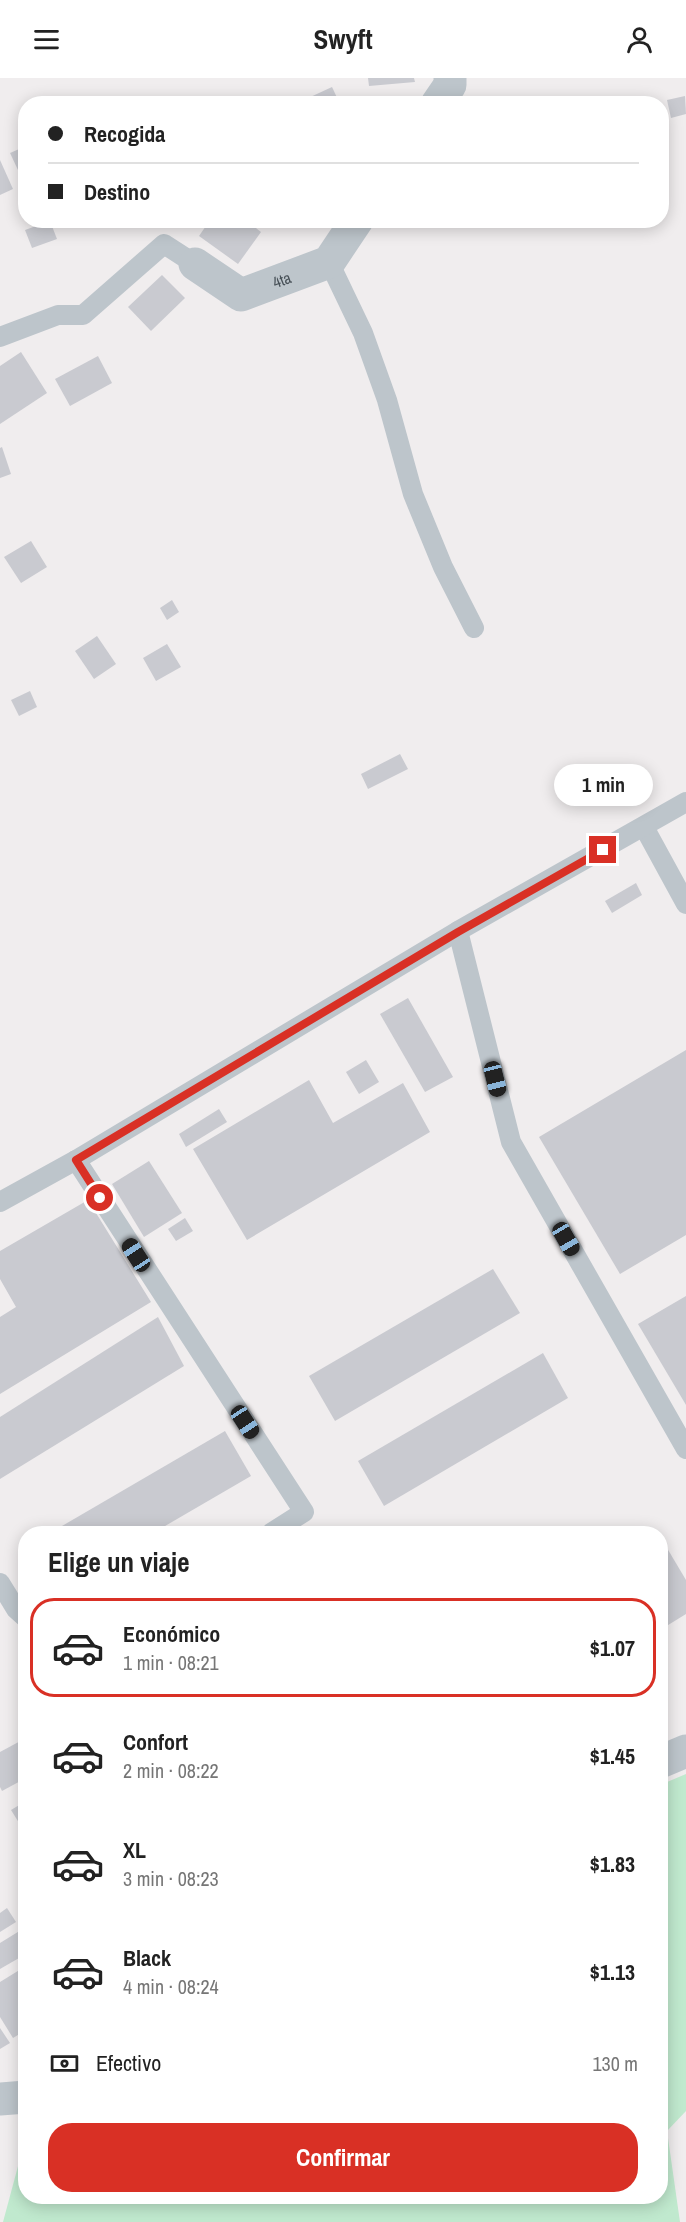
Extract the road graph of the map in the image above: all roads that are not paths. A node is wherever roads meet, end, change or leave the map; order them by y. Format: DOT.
graph roads {
  1 [pos="450,78"];
  2 [pos="442,96"];
  3 [pos="352,228"];
  4 [pos="329,262"];
  5 [pos="195,264"];
  6 [pos="0,337"];
  7 [pos="474,628"];
  8 [pos="686,802"];
  9 [pos="644,827"];
  10 [pos="686,904"];
  11 [pos="458,932"];
  12 [pos="76,1160"];
  13 [pos="0,1202"];
  14 [pos="686,1449"];
  15 [pos="282,1526"];
  16 [pos="0,1583"];
  17 [pos="18,1611"];
  18 [pos="686,1751"];
  19 [pos="668,1759"];
  20 [pos="18,2098"];
  21 [pos="0,2099"];
  1 -- 2 [label="street"];
  3 -- 4 [label="street"];
  4 -- 5 [label="street, 4ta"];
  4 -- 7 [label="lane"];
  5 -- 6 [label="lane"];
  8 -- 9 [label="lane"];
  9 -- 10 [label="lane"];
  9 -- 11 [label="lane"];
  11 -- 12 [label="lane"];
  11 -- 14 [label="lane"];
  12 -- 13 [label="lane"];
  12 -- 15 [label="lane"];
  16 -- 17 [label="lane"];
  18 -- 19 [label="street"];
  20 -- 21 [label="street"];
}
